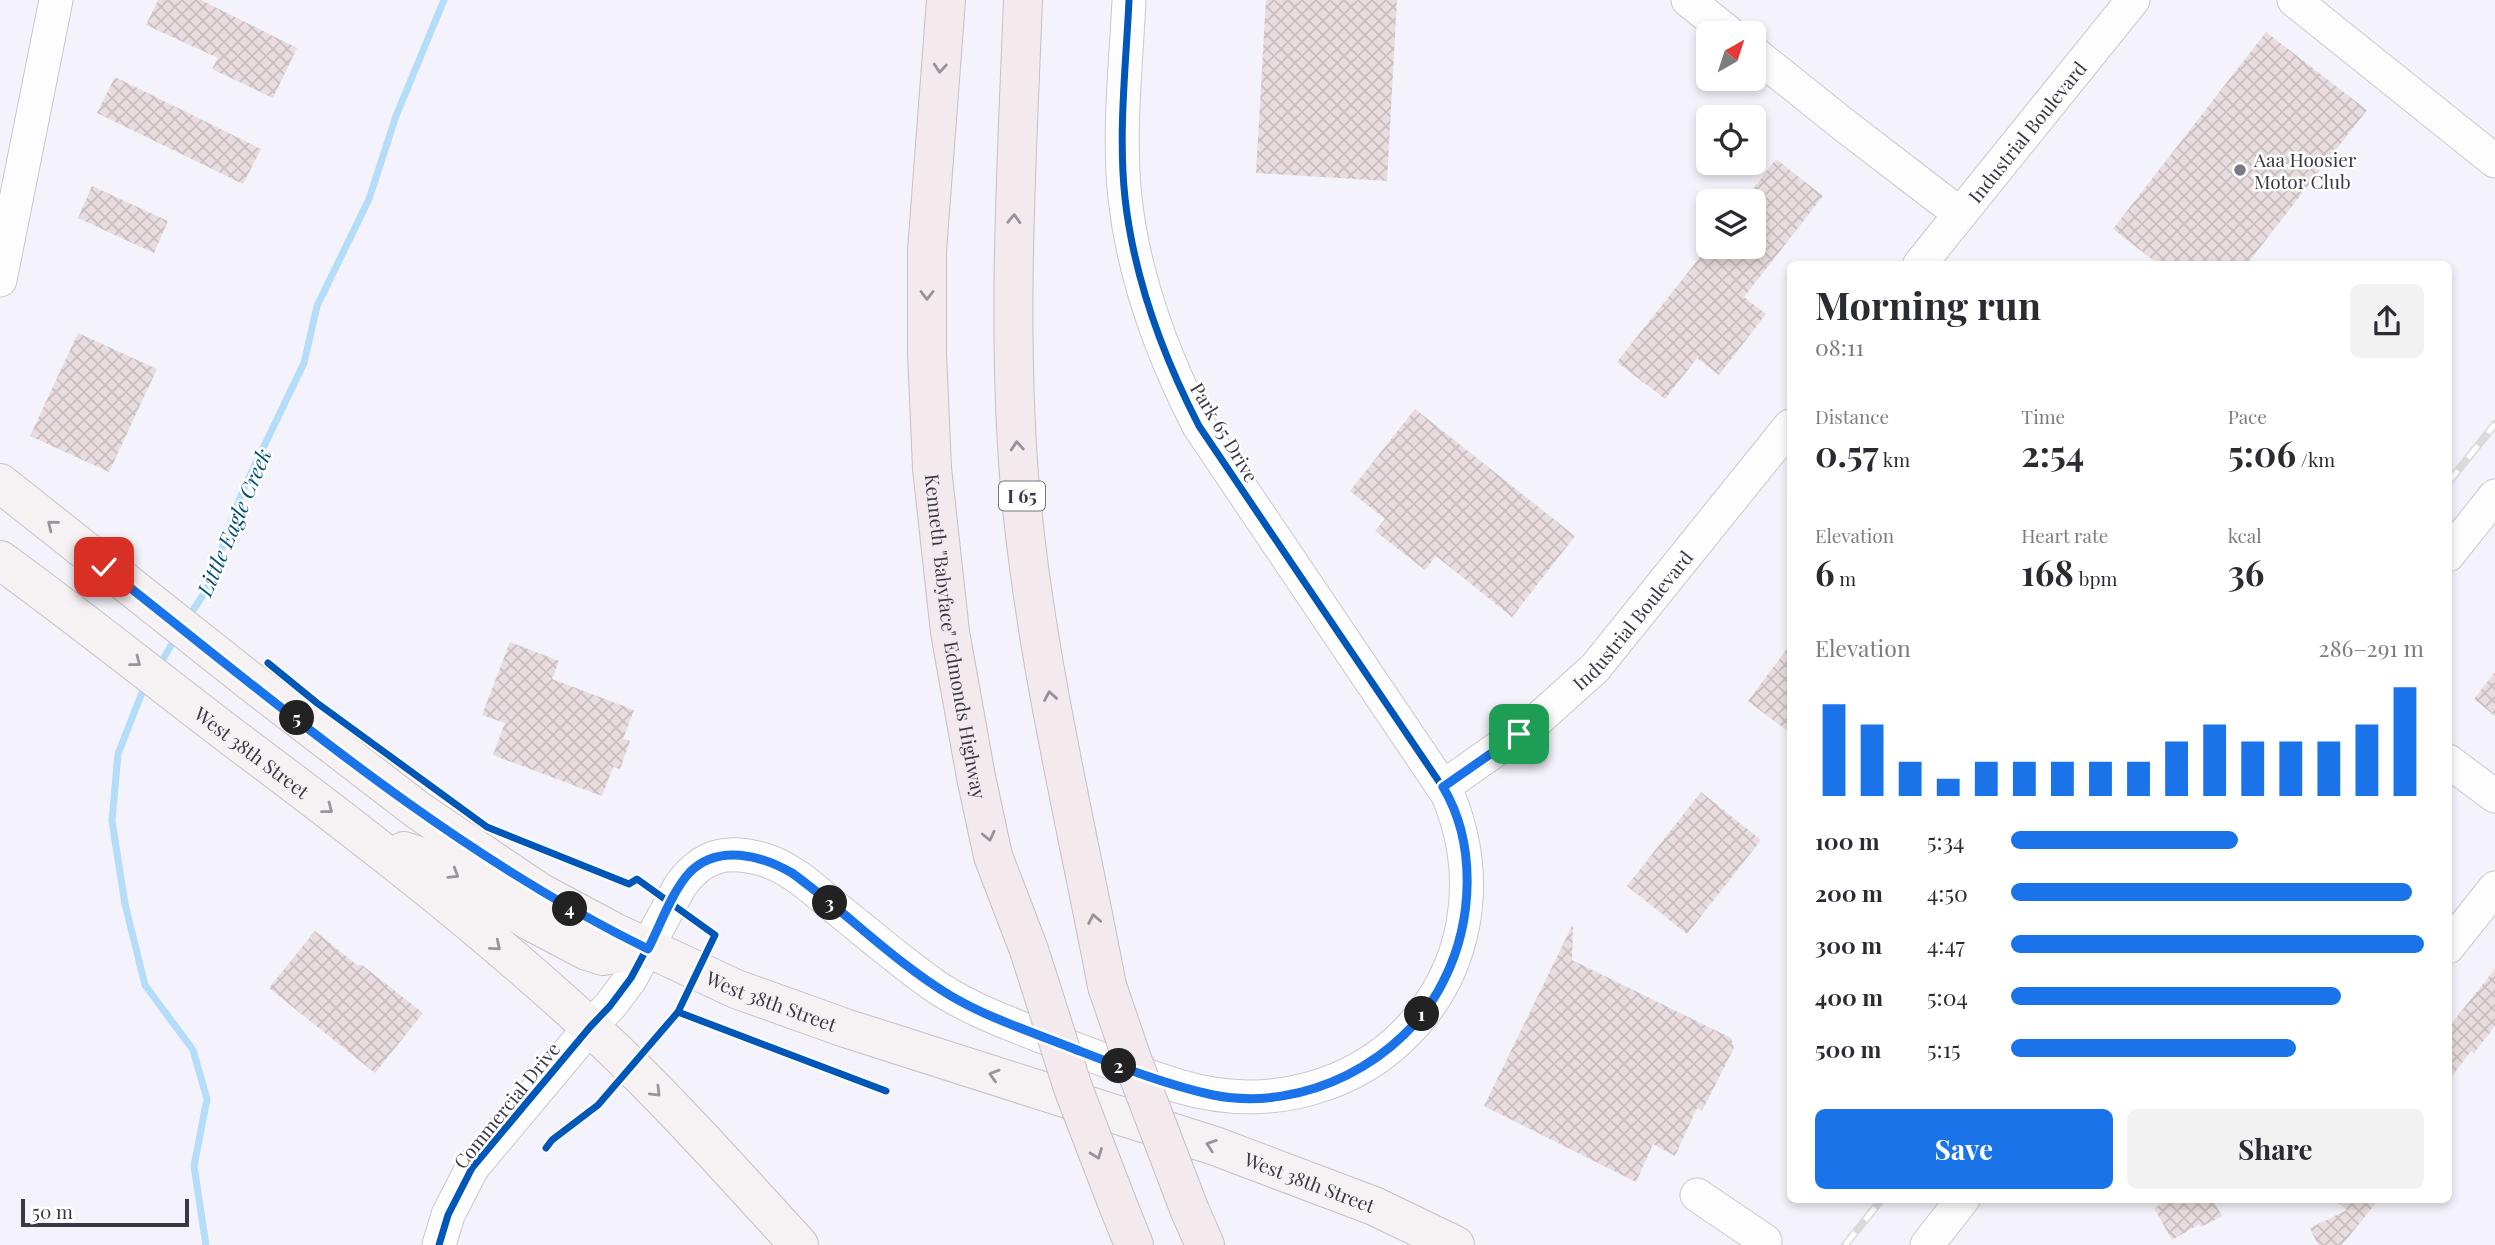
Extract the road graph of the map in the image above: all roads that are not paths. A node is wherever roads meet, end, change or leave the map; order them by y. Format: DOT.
graph roads {
  1 [pos="56,0"];
  2 [pos="946,0"];
  3 [pos="1023,0"];
  4 [pos="1129,0"];
  5 [pos="1688,0"];
  6 [pos="2133,0"];
  7 [pos="2294,0"];
  8 [pos="1714,21"];
  9 [pos="1766,63"];
  10 [pos="2495,161"];
  11 [pos="1961,214"];
  12 [pos="1922,261"];
  13 [pos="0,280"];
  14 [pos="1787,430"];
  15 [pos="0,483"];
  16 [pos="2495,496"];
  17 [pos="2452,550"];
  18 [pos="0,560"];
  19 [pos="2452,764"];
  20 [pos="1443,787"];
  21 [pos="2495,796"];
  22 [pos="368,840"];
  23 [pos="2495,888"];
  24 [pos="2452,942"];
  25 [pos="648,949"];
  26 [pos="590,1027"];
  27 [pos="1697,1195"];
  28 [pos="1960,1203"];
  29 [pos="1197,1228"];
  30 [pos="1765,1241"];
  31 [pos="439,1245"];
  32 [pos="799,1245"];
  33 [pos="1134,1245"];
  34 [pos="1455,1245"];
  35 [pos="1927,1245"];
  1 -- 13 [label="street"];
  2 -- 33 [label="highway, Kenneth \"Babyface\" Edmonds Highway, one-way, bridge"];
  29 -- 3 [label="highway, I 65, one-way, bridge"];
  4 -- 20 [label="street, Park 65 Drive"];
  5 -- 8 [label="street"];
  6 -- 11 [label="street, Industrial Boulevard"];
  7 -- 10 [label="street"];
  9 -- 11 [label="street"];
  11 -- 12 [label="street, Industrial Boulevard"];
  14 -- 20 [label="street, Industrial Boulevard"];
  25 -- 15 [label="main road, West 38th Street, one-way"];
  16 -- 17 [label="street"];
  18 -- 22 [label="main road, West 38th Street, one-way"];
  19 -- 21 [label="street"];
  20 -- 25 [label="street"];
  22 -- 25 [label="main road, one-way"];
  22 -- 26 [label="main road, West 38th Street, one-way"];
  23 -- 24 [label="street"];
  25 -- 26 [label="street"];
  34 -- 25 [label="main road, West 38th Street, one-way"];
  26 -- 31 [label="street, Commercial Drive"];
  26 -- 32 [label="main road, West 38th Street, one-way"];
  27 -- 30 [label="street"];
  28 -- 35 [label="street"];
}
